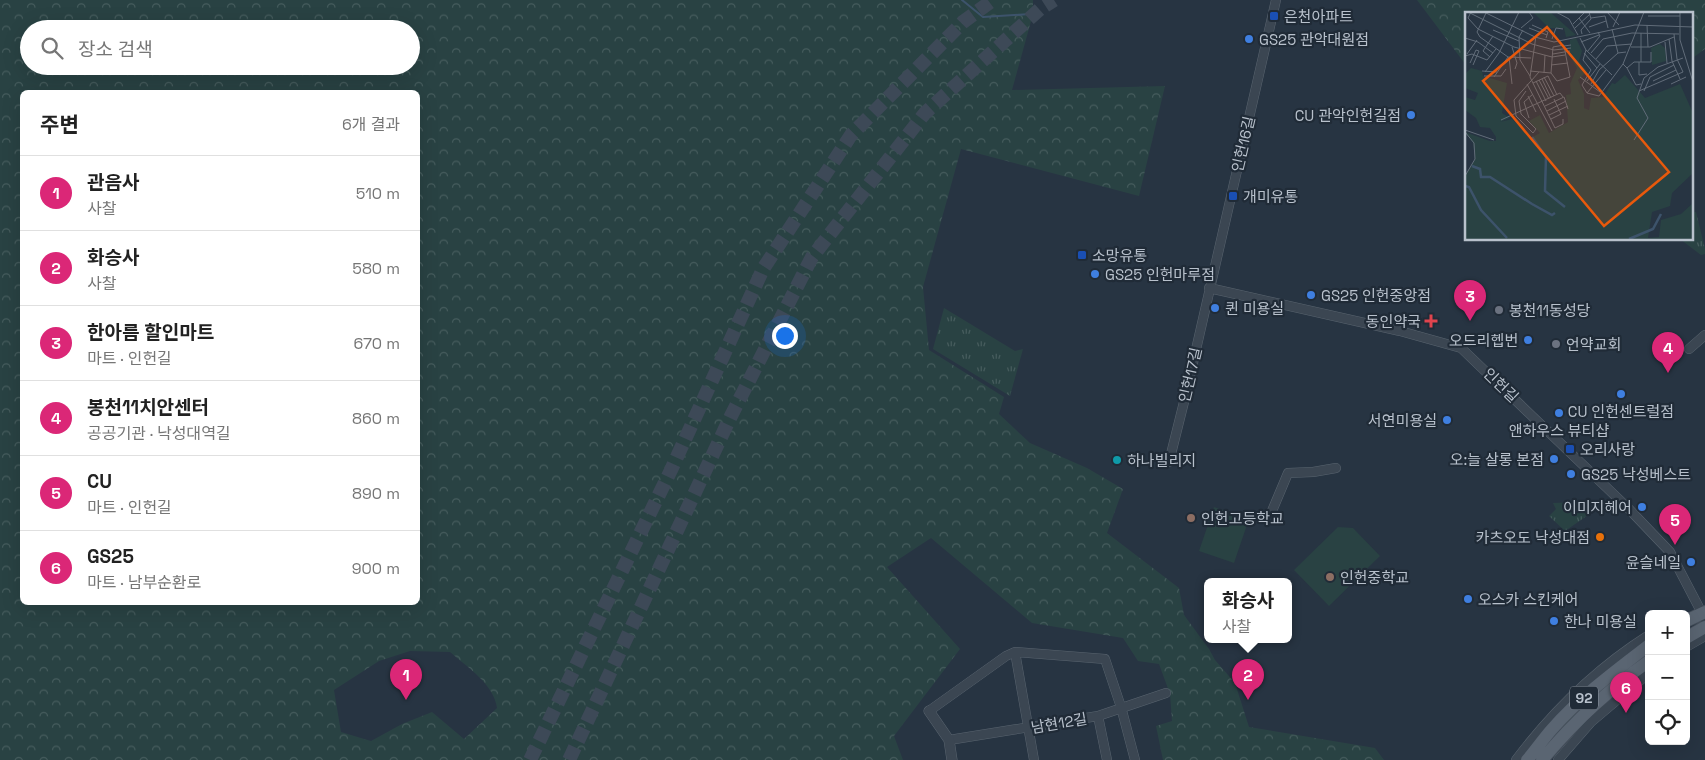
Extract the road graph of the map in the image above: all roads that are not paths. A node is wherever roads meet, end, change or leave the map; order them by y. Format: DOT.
graph roads {
  1 [pos="1276,0"];
  2 [pos="1209,288"];
  3 [pos="1705,335"];
  4 [pos="1689,349"];
  5 [pos="1169,462"];
  6 [pos="1336,468"];
  7 [pos="1272,511"];
  8 [pos="1697,616"];
  9 [pos="1705,627"];
  10 [pos="1690,636"];
  11 [pos="1705,636"];
  12 [pos="1645,638"];
  13 [pos="1690,645"];
  14 [pos="1645,648"];
  15 [pos="1015,652"];
  16 [pos="1645,664"];
  17 [pos="1645,676"];
  18 [pos="1166,693"];
  19 [pos="1122,708"];
  20 [pos="929,711"];
  21 [pos="1098,716"];
  22 [pos="1029,728"];
  23 [pos="949,740"];
  24 [pos="952,760"];
  25 [pos="1034,760"];
  26 [pos="1108,760"];
  27 [pos="1135,760"];
  28 [pos="1516,760"];
  29 [pos="1528,760"];
  30 [pos="1542,760"];
  31 [pos="1558,760"];
  1 -- 2 [label="street, 인헌16길"];
  2 -- 5 [label="street, 인헌17길"];
  2 -- 8 [label="street, 인헌길"];
  3 -- 4 [label="street"];
  6 -- 7 [label="street"];
  9 -- 10 [label="main road"];
  11 -- 13 [label="street"];
  12 -- 28 [label="street"];
  14 -- 29 [label="main road, 92"];
  15 -- 19 [label="street"];
  15 -- 20 [label="street"];
  15 -- 22 [label="street"];
  16 -- 30 [label="main road, 92"];
  17 -- 31 [label="street"];
  18 -- 19 [label="street, 남현12길"];
  19 -- 21 [label="street, 남현12길"];
  19 -- 27 [label="street"];
  20 -- 23 [label="street"];
  21 -- 22 [label="street, 남현12길"];
  21 -- 26 [label="street"];
  22 -- 23 [label="street, 남현12길"];
  22 -- 25 [label="street"];
  23 -- 24 [label="street"];
}
